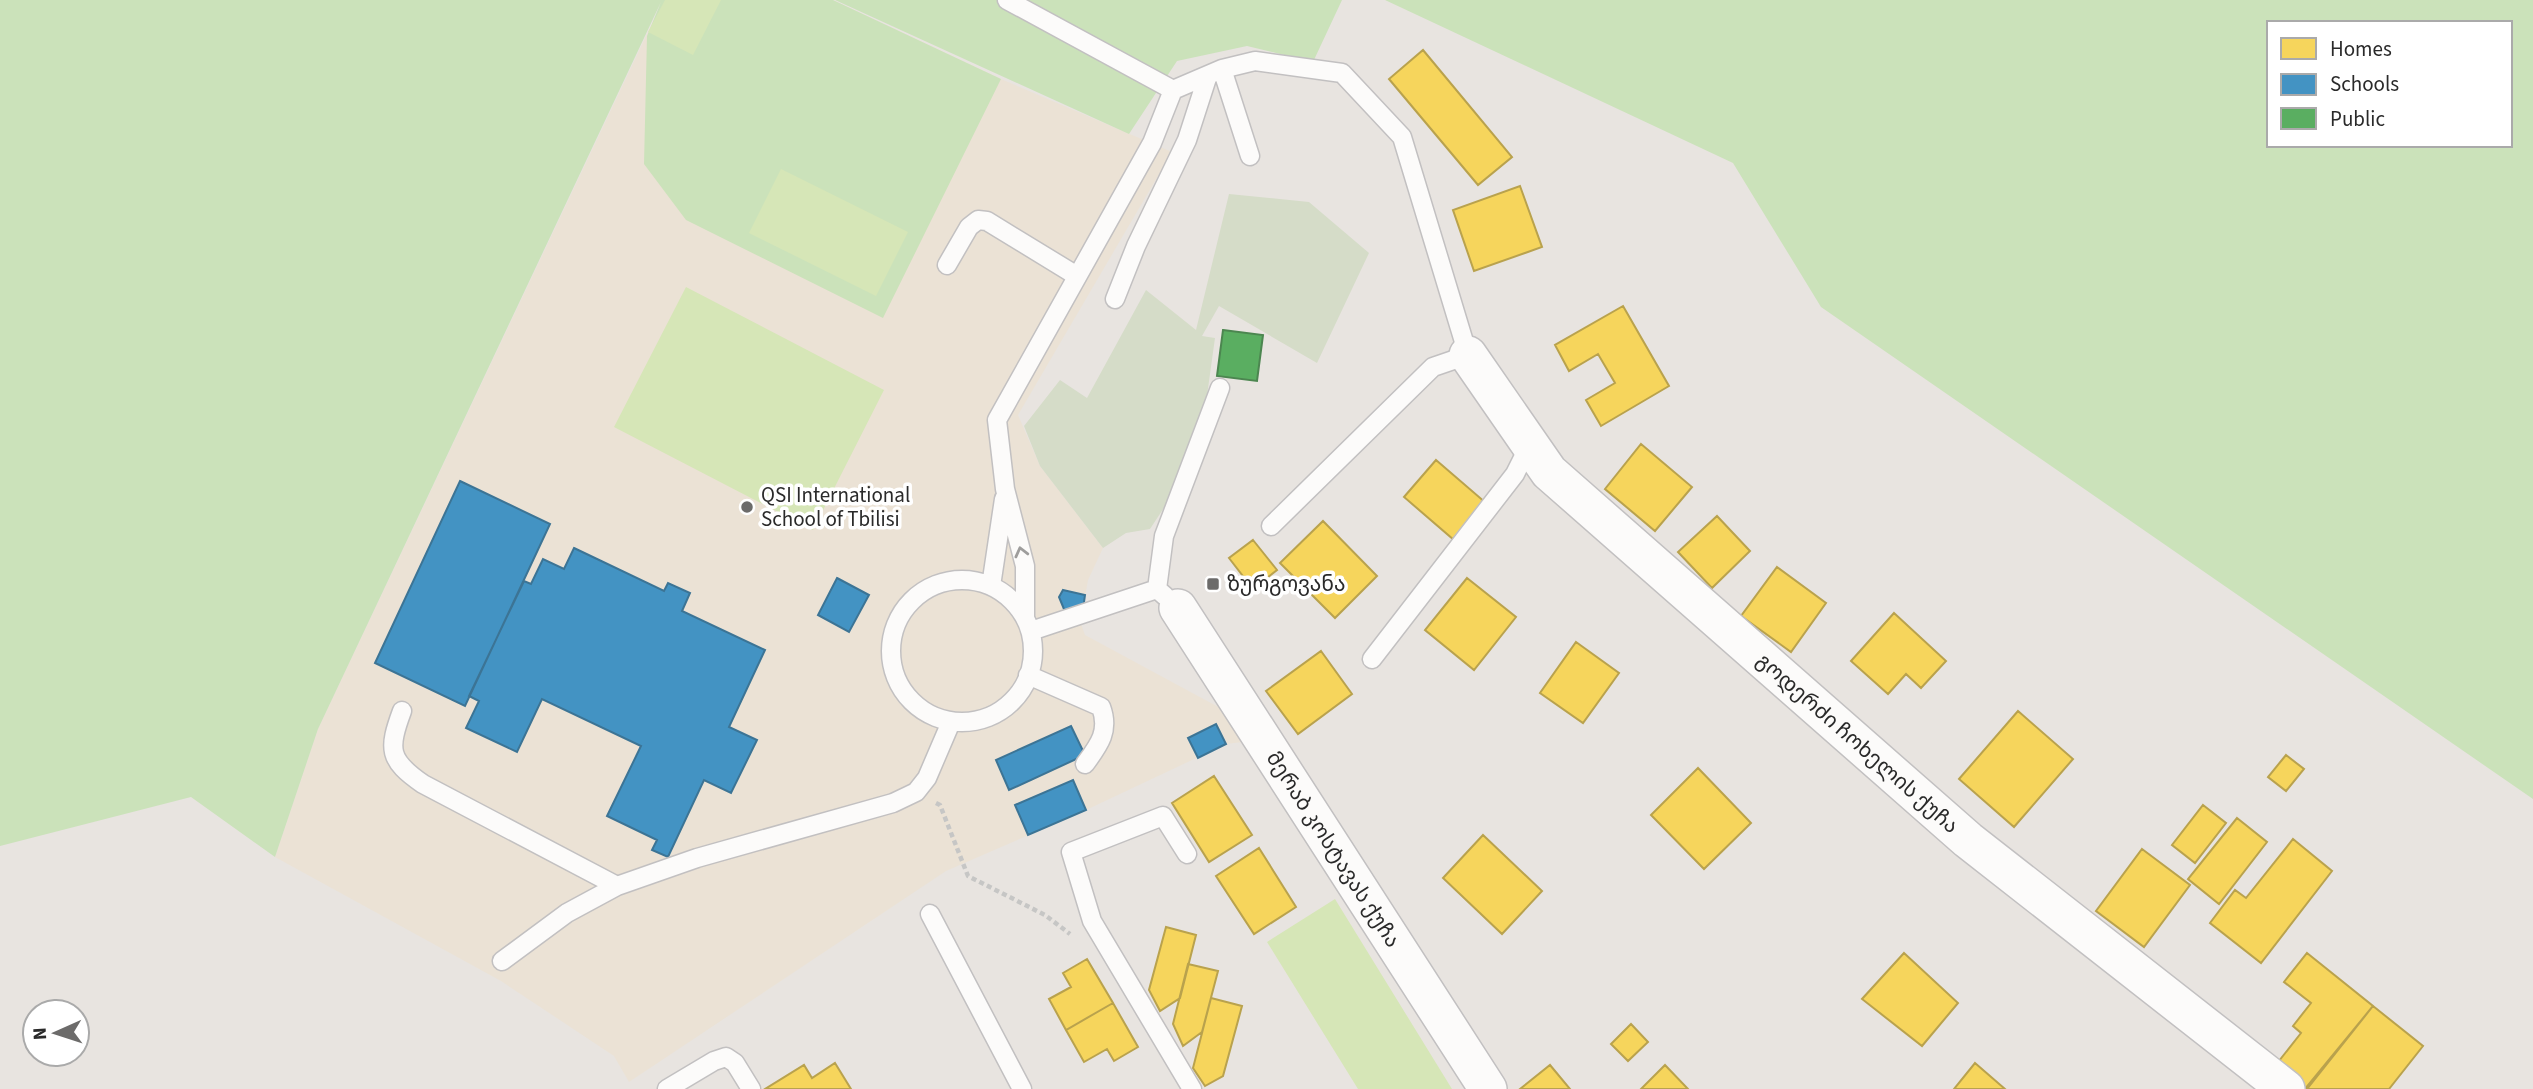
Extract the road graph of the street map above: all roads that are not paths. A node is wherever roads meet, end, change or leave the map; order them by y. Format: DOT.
graph roads {
  1 [pos="1007,0"];
  2 [pos="1215,72"];
  3 [pos="1173,90"];
  4 [pos="1250,156"];
  5 [pos="947,265"];
  6 [pos="1077,276"];
  7 [pos="1115,299"];
  8 [pos="1468,355"];
  9 [pos="1220,388"];
  10 [pos="1530,444"];
  11 [pos="1005,489"];
  12 [pos="1271,526"];
  13 [pos="991,586"];
  14 [pos="1167,599"];
  15 [pos="1028,624"];
  16 [pos="1372,659"];
  17 [pos="1028,676"];
  18 [pos="402,711"];
  19 [pos="951,722"];
  20 [pos="1084,764"];
  21 [pos="1187,855"];
  22 [pos="617,886"];
  23 [pos="930,914"];
  24 [pos="502,961"];
  25 [pos="667,1089"];
  26 [pos="751,1089"];
  27 [pos="1022,1089"];
  28 [pos="1192,1089"];
  29 [pos="1488,1089"];
  30 [pos="2286,1089"];
  1 -- 3 [label="lane"];
  2 -- 3 [label="lane"];
  2 -- 4 [label="lane"];
  2 -- 7 [label="lane"];
  2 -- 8 [label="lane"];
  3 -- 6 [label="lane"];
  5 -- 6 [label="lane"];
  6 -- 11 [label="lane"];
  8 -- 10 [label="street, გოდერძი ჩოხელის ქუჩა"];
  8 -- 12 [label="lane"];
  9 -- 14 [label="lane"];
  10 -- 16 [label="lane"];
  10 -- 30 [label="street, გოდერძი ჩოხელის ქუჩა"];
  11 -- 13 [label="lane"];
  15 -- 11 [label="lane, one-way"];
  13 -- 15 [label="lane"];
  13 -- 19 [label="lane"];
  14 -- 15 [label="lane"];
  14 -- 29 [label="street, მერაბ კოსტავას ქუჩა"];
  15 -- 17 [label="lane"];
  17 -- 19 [label="lane"];
  17 -- 20 [label="lane"];
  18 -- 22 [label="lane"];
  19 -- 22 [label="lane"];
  21 -- 28 [label="lane"];
  22 -- 24 [label="lane"];
  23 -- 27 [label="lane"];
  25 -- 26 [label="lane"];
}
